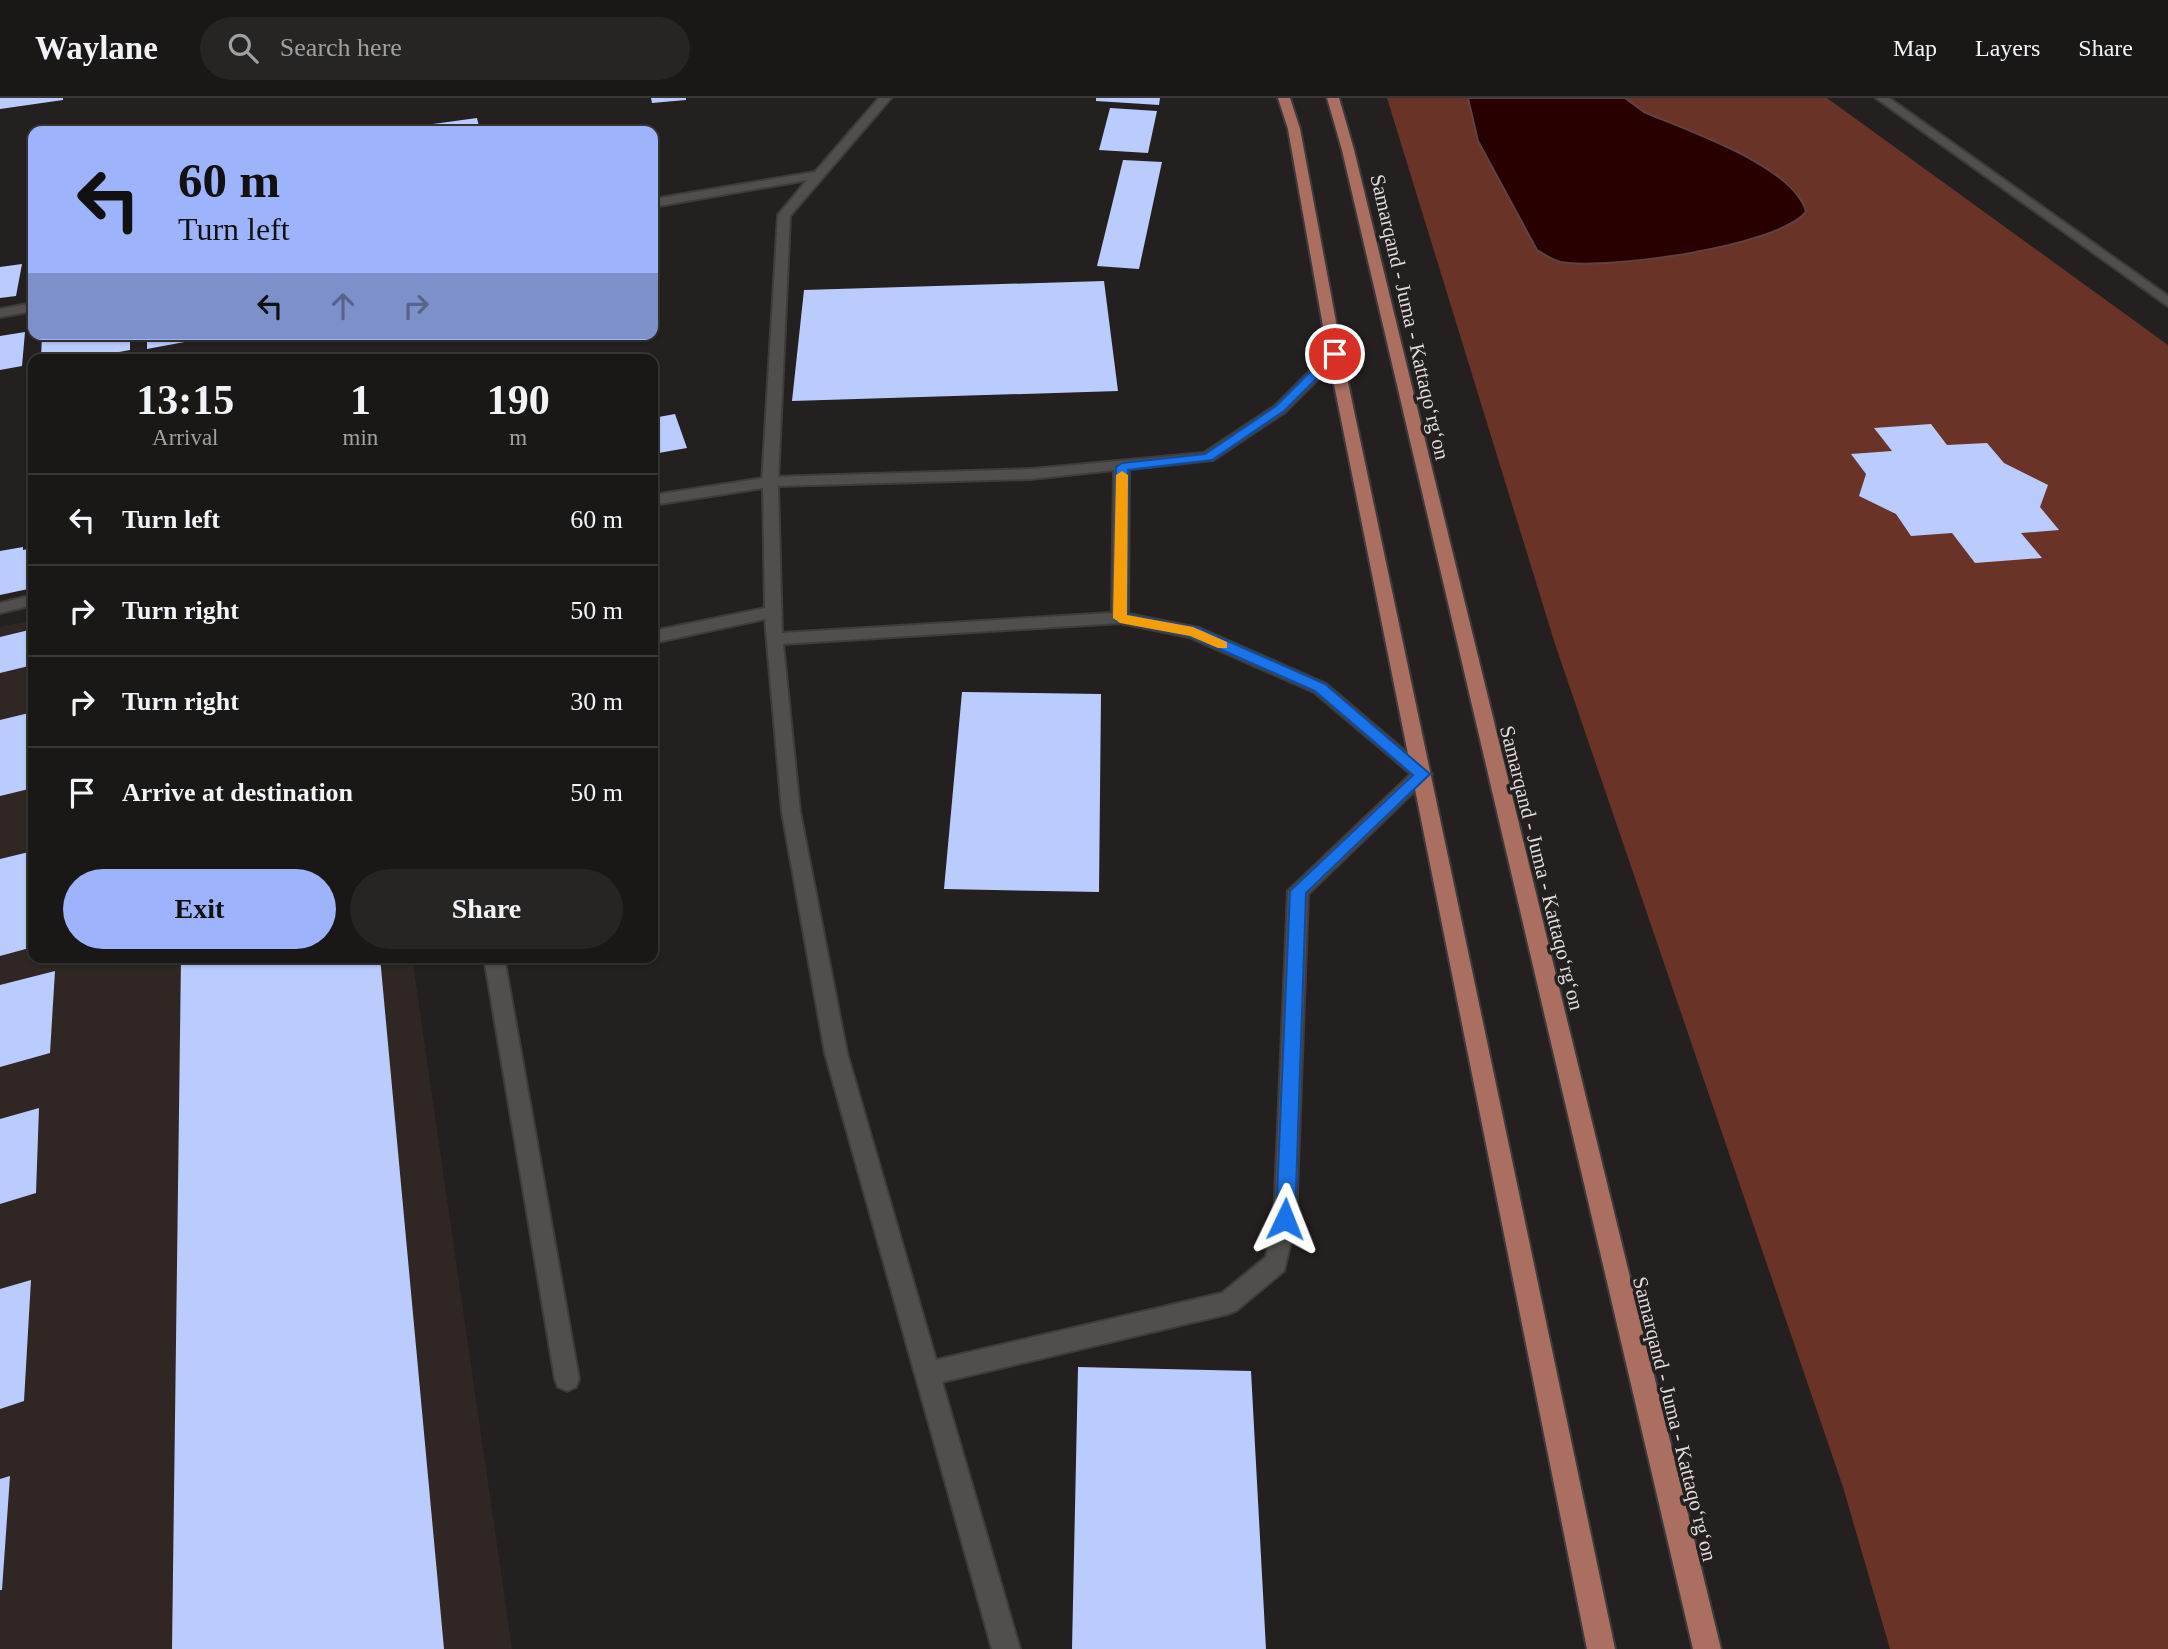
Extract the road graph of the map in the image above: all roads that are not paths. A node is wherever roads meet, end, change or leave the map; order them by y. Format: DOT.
graph roads {
  1 [pos="885,98"];
  2 [pos="1284,98"];
  3 [pos="1333,98"];
  4 [pos="1882,98"];
  5 [pos="818,175"];
  6 [pos="658,202"];
  7 [pos="2168,302"];
  8 [pos="28,308"];
  9 [pos="0,313"];
  10 [pos="1335,354"];
  11 [pos="1122,467"];
  12 [pos="770,482"];
  13 [pos="658,499"];
  14 [pos="28,601"];
  15 [pos="0,608"];
  16 [pos="774,612"];
  17 [pos="1120,618"];
  18 [pos="658,636"];
  19 [pos="774,639"];
  20 [pos="1423,774"];
  21 [pos="495,963"];
  22 [pos="928,1374"];
  23 [pos="568,1379"];
  24 [pos="1006,1649"];
  25 [pos="1601,1649"];
  26 [pos="1707,1649"];
  1 -- 5 [label="street"];
  2 -- 10 [label="main road"];
  3 -- 26 [label="main road, Samarqand - Juma - Kattaqo‘rg‘on"];
  4 -- 7 [label="street"];
  5 -- 6 [label="street"];
  5 -- 12 [label="street"];
  8 -- 9 [label="street"];
  10 -- 11 [label="street"];
  10 -- 20 [label="main road"];
  11 -- 12 [label="street"];
  11 -- 17 [label="street"];
  12 -- 13 [label="street"];
  12 -- 16 [label="street"];
  14 -- 15 [label="street"];
  16 -- 18 [label="street"];
  16 -- 19 [label="street"];
  17 -- 19 [label="street"];
  17 -- 20 [label="street"];
  19 -- 22 [label="street"];
  20 -- 22 [label="street"];
  20 -- 25 [label="main road"];
  21 -- 23 [label="street"];
  22 -- 24 [label="street"];
}
